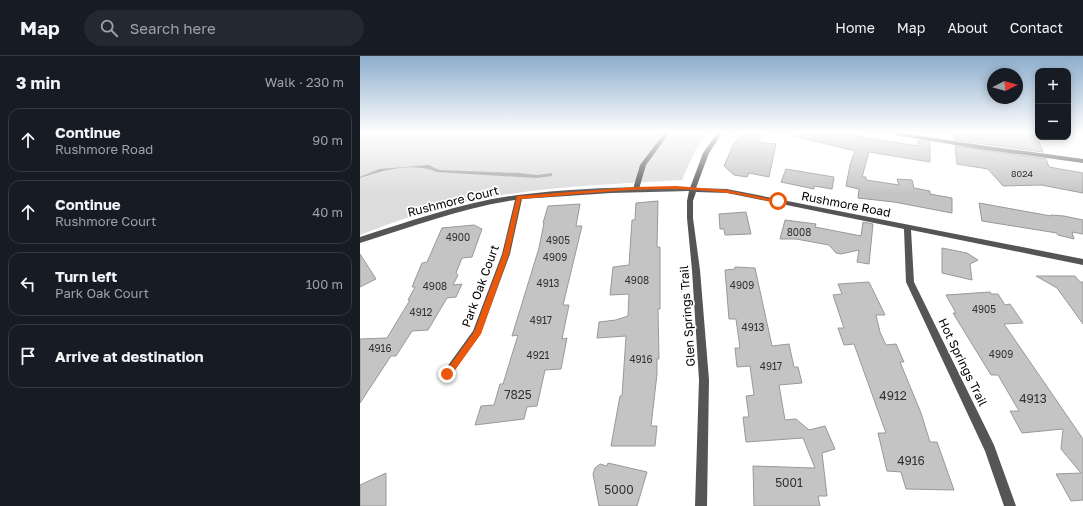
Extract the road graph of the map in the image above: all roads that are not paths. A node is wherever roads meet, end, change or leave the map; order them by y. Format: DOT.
graph roads {
  1 [pos="652,153"];
  2 [pos="706,153"];
  3 [pos="1024,153"];
  4 [pos="1083,161"];
  5 [pos="636,188"];
  6 [pos="693,189"];
  7 [pos="602,191"];
  8 [pos="519,197"];
  9 [pos="908,227"];
  10 [pos="360,240"];
  11 [pos="1083,262"];
  12 [pos="447,374"];
  13 [pos="701,506"];
  14 [pos="1010,506"];
  1 -- 5 [label="street"];
  2 -- 6 [label="street, Glen Springs Trail"];
  3 -- 4 [label="street"];
  5 -- 6 [label="street, Rushmore Road"];
  5 -- 7 [label="street, Rushmore Road"];
  6 -- 9 [label="street, Rushmore Road"];
  6 -- 13 [label="street, Glen Springs Trail"];
  7 -- 8 [label="street, Rushmore Court"];
  8 -- 10 [label="street, Rushmore Court"];
  8 -- 12 [label="street, Park Oak Court"];
  9 -- 11 [label="street, Rushmore Road"];
  9 -- 14 [label="street, Hot Springs Trail"];
}
